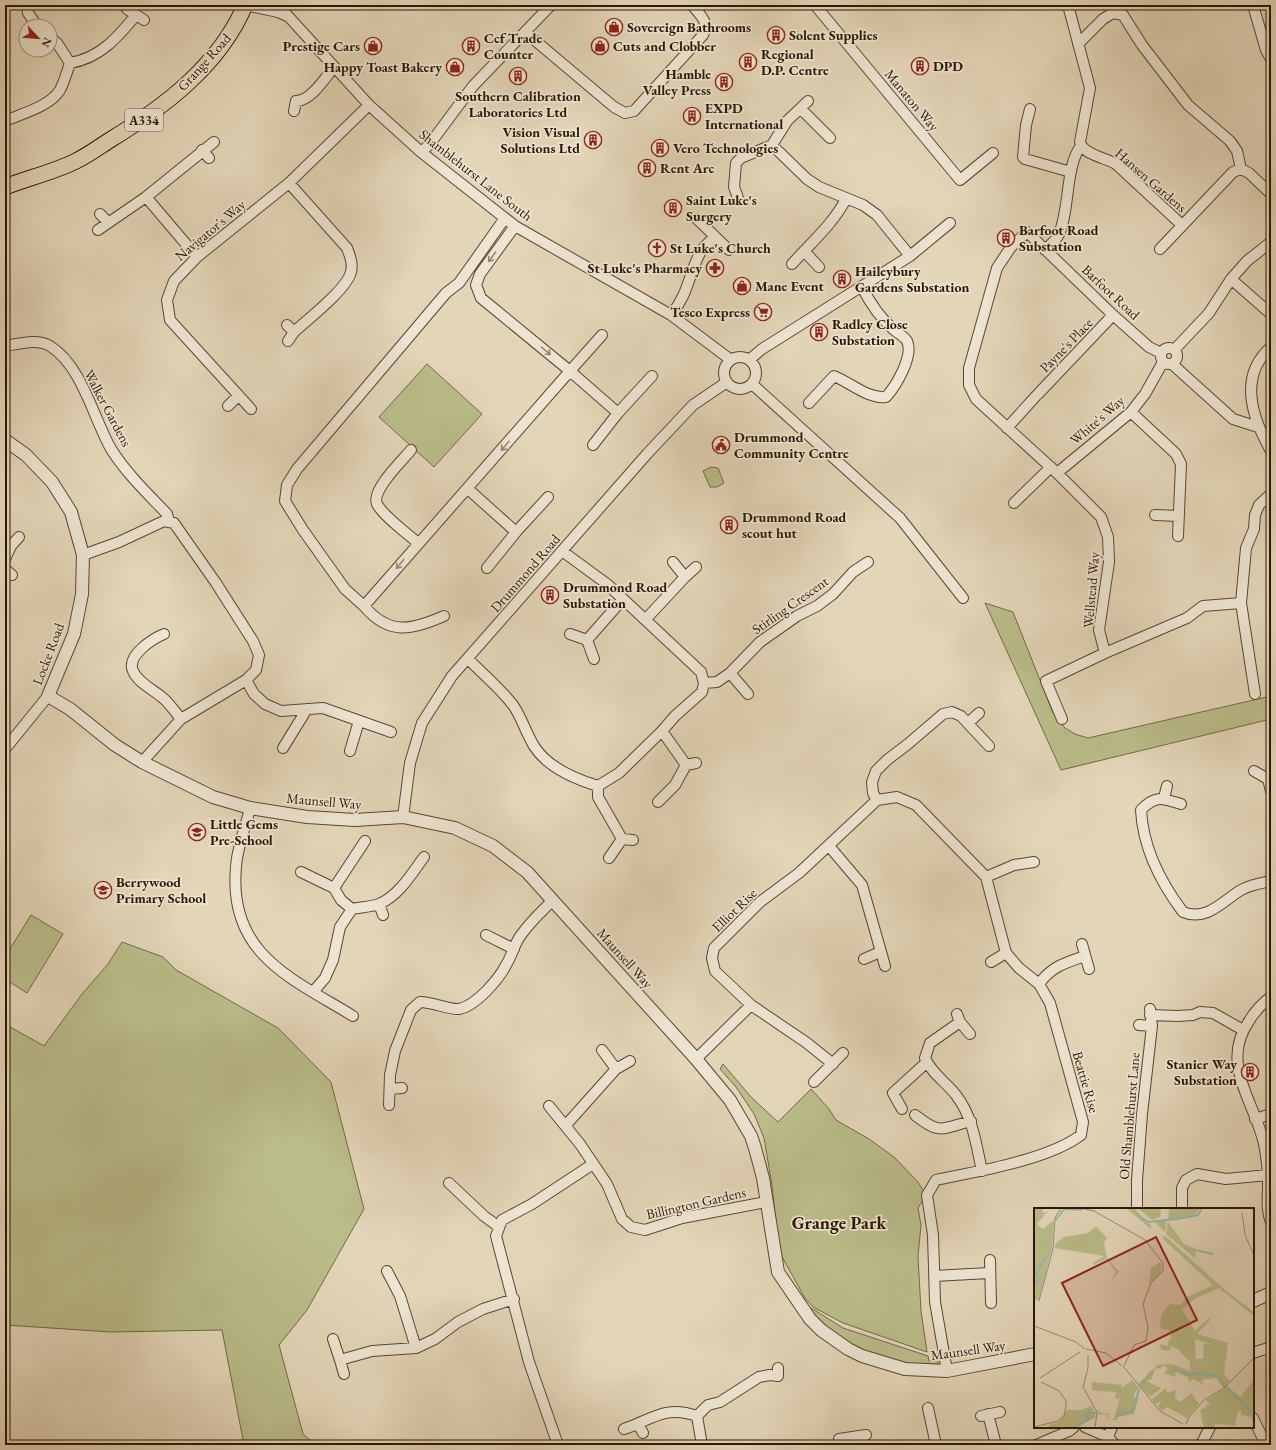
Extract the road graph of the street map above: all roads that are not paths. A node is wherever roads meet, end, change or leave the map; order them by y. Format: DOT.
graph roads {
  1 [pos="27,5"];
  2 [pos="245,5"];
  3 [pos="278,5"];
  4 [pos="551,5"];
  5 [pos="692,5"];
  6 [pos="815,5"];
  7 [pos="1068,5"];
  8 [pos="1253,5"];
  9 [pos="126,9"];
  10 [pos="31,18"];
  11 [pos="291,18"];
  12 [pos="525,32"];
  13 [pos="1078,44"];
  14 [pos="58,46"];
  15 [pos="1271,59"];
  16 [pos="70,63"];
  17 [pos="334,67"];
  18 [pos="808,101"];
  19 [pos="292,103"];
  20 [pos="369,105"];
  21 [pos="801,109"];
  22 [pos="1030,109"];
  23 [pos="5,121"];
  24 [pos="830,138"];
  25 [pos="214,142"];
  26 [pos="772,145"];
  27 [pos="1081,146"];
  28 [pos="422,152"];
  29 [pos="993,153"];
  30 [pos="1241,169"];
  31 [pos="1071,172"];
  32 [pos="289,183"];
  33 [pos="5,187"];
  34 [pos="1271,194"];
  35 [pos="146,197"];
  36 [pos="738,198"];
  37 [pos="846,199"];
  38 [pos="100,214"];
  39 [pos="505,218"];
  40 [pos="697,219"];
  41 [pos="108,222"];
  42 [pos="950,223"];
  43 [pos="1182,225"];
  44 [pos="515,226"];
  45 [pos="98,230"];
  46 [pos="1027,232"];
  47 [pos="714,237"];
  48 [pos="1271,242"];
  49 [pos="1160,249"];
  50 [pos="729,250"];
  51 [pos="1045,250"];
  52 [pos="804,251"];
  53 [pos="910,256"];
  54 [pos="197,257"];
  55 [pos="792,264"];
  56 [pos="819,267"];
  57 [pos="1232,279"];
  58 [pos="862,287"];
  59 [pos="1271,314"];
  60 [pos="670,315"];
  61 [pos="1114,315"];
  62 [pos="602,335"];
  63 [pos="288,341"];
  64 [pos="5,346"];
  65 [pos="1271,347"];
  66 [pos="1174,349"];
  67 [pos="731,360"];
  68 [pos="749,360"];
  69 [pos="1165,360"];
  70 [pos="570,372"];
  71 [pos="652,376"];
  72 [pos="727,382"];
  73 [pos="752,384"];
  74 [pos="238,396"];
  75 [pos="809,403"];
  76 [pos="228,406"];
  77 [pos="252,409"];
  78 [pos="1131,412"];
  79 [pos="618,413"];
  80 [pos="1258,427"];
  81 [pos="1007,428"];
  82 [pos="5,440"];
  83 [pos="593,445"];
  84 [pos="411,450"];
  85 [pos="1271,451"];
  86 [pos="1054,470"];
  87 [pos="468,489"];
  88 [pos="1271,494"];
  89 [pos="548,498"];
  90 [pos="1014,503"];
  91 [pos="1155,515"];
  92 [pos="1179,516"];
  93 [pos="169,521"];
  94 [pos="516,532"];
  95 [pos="1178,536"];
  96 [pos="20,537"];
  97 [pos="418,543"];
  98 [pos="562,551"];
  99 [pos="83,554"];
  100 [pos="5,559"];
  101 [pos="673,562"];
  102 [pos="868,562"];
  103 [pos="696,568"];
  104 [pos="487,569"];
  105 [pos="685,577"];
  106 [pos="963,598"];
  107 [pos="623,599"];
  108 [pos="1241,603"];
  109 [pos="364,606"];
  110 [pos="444,616"];
  111 [pos="646,619"];
  112 [pos="164,634"];
  113 [pos="570,634"];
  114 [pos="587,640"];
  115 [pos="1105,653"];
  116 [pos="468,659"];
  117 [pos="594,659"];
  118 [pos="730,673"];
  119 [pos="246,680"];
  120 [pos="704,683"];
  121 [pos="748,694"];
  122 [pos="1255,694"];
  123 [pos="48,696"];
  124 [pos="307,709"];
  125 [pos="979,713"];
  126 [pos="181,719"];
  127 [pos="1062,719"];
  128 [pos="359,721"];
  129 [pos="968,723"];
  130 [pos="391,732"];
  131 [pos="662,732"];
  132 [pos="989,746"];
  133 [pos="5,748"];
  134 [pos="283,748"];
  135 [pos="350,751"];
  136 [pos="142,762"];
  137 [pos="1254,771"];
  138 [pos="1270,778"];
  139 [pos="598,786"];
  140 [pos="1167,786"];
  141 [pos="1271,791"];
  142 [pos="1164,798"];
  143 [pos="877,800"];
  144 [pos="658,802"];
  145 [pos="1181,804"];
  146 [pos="250,808"];
  147 [pos="403,817"];
  148 [pos="622,839"];
  149 [pos="633,840"];
  150 [pos="365,841"];
  151 [pos="829,846"];
  152 [pos="424,857"];
  153 [pos="609,858"];
  154 [pos="1034,862"];
  155 [pos="301,872"];
  156 [pos="986,878"];
  157 [pos="1271,881"];
  158 [pos="334,888"];
  159 [pos="552,901"];
  160 [pos="379,904"];
  161 [pos="352,909"];
  162 [pos="383,915"];
  163 [pos="486,935"];
  164 [pos="1082,944"];
  165 [pos="514,949"];
  166 [pos="880,952"];
  167 [pos="1006,953"];
  168 [pos="1085,956"];
  169 [pos="864,959"];
  170 [pos="991,962"];
  171 [pos="885,966"];
  172 [pos="1089,969"];
  173 [pos="1039,984"];
  174 [pos="313,992"];
  175 [pos="1271,997"];
  176 [pos="751,1005"];
  177 [pos="353,1016"];
  178 [pos="1139,1025"];
  179 [pos="1152,1026"];
  180 [pos="1243,1030"];
  181 [pos="970,1034"];
  182 [pos="602,1050"];
  183 [pos="843,1053"];
  184 [pos="696,1059"];
  185 [pos="630,1062"];
  186 [pos="926,1062"];
  187 [pos="833,1064"];
  188 [pos="616,1069"];
  189 [pos="814,1082"];
  190 [pos="402,1088"];
  191 [pos="390,1089"];
  192 [pos="389,1105"];
  193 [pos="549,1106"];
  194 [pos="902,1109"];
  195 [pos="1271,1114"];
  196 [pos="915,1115"];
  197 [pos="1255,1120"];
  198 [pos="971,1121"];
  199 [pos="566,1125"];
  200 [pos="593,1164"];
  201 [pos="982,1171"];
  202 [pos="1268,1175"];
  203 [pos="449,1183"];
  204 [pos="766,1202"];
  205 [pos="1137,1208"];
  206 [pos="1182,1208"];
  207 [pos="1271,1222"];
  208 [pos="499,1227"];
  209 [pos="990,1260"];
  210 [pos="387,1270"];
  211 [pos="989,1273"];
  212 [pos="934,1276"];
  213 [pos="1271,1292"];
  214 [pos="514,1299"];
  215 [pos="1254,1300"];
  216 [pos="991,1303"];
  217 [pos="333,1339"];
  218 [pos="1271,1347"];
  219 [pos="416,1348"];
  220 [pos="1254,1353"];
  221 [pos="1034,1354"];
  222 [pos="340,1360"];
  223 [pos="946,1371"];
  224 [pos="344,1374"];
  225 [pos="779,1376"];
  226 [pos="928,1408"];
  227 [pos="1000,1412"];
  228 [pos="697,1416"];
  229 [pos="1254,1420"];
  230 [pos="1073,1428"];
  231 [pos="1087,1428"];
  232 [pos="1112,1428"];
  233 [pos="1210,1428"];
  234 [pos="624,1429"];
  235 [pos="866,1435"];
  236 [pos="839,1439"];
  237 [pos="853,1441"];
  238 [pos="1112,1441"];
  239 [pos="558,1445"];
  240 [pos="702,1445"];
  241 [pos="936,1445"];
  242 [pos="996,1445"];
  243 [pos="1036,1445"];
  244 [pos="1201,1445"];
  245 [pos="1266,1445"];
  1 -- 10 [label="street"];
  2 -- 11 [label="street, Shamblehurst Lane South"];
  2 -- 33 [label="main road, Grange Road / A334"];
  3 -- 11 [label="street, Shamblehurst Lane South"];
  4 -- 12 [label="street"];
  5 -- 12 [label="street"];
  6 -- 29 [label="street, Manaton Way"];
  7 -- 13 [label="street"];
  8 -- 15 [label="street"];
  9 -- 16 [label="street"];
  11 -- 17 [label="street, Shamblehurst Lane South"];
  12 -- 28 [label="street"];
  13 -- 27 [label="street"];
  13 -- 30 [label="street"];
  14 -- 16 [label="street"];
  16 -- 23 [label="street"];
  17 -- 19 [label="street"];
  17 -- 20 [label="street, Shamblehurst Lane South"];
  18 -- 21 [label="street"];
  20 -- 28 [label="street, Shamblehurst Lane South"];
  20 -- 32 [label="street, Navigator's Way"];
  21 -- 24 [label="street"];
  21 -- 26 [label="street"];
  22 -- 31 [label="street"];
  25 -- 35 [label="street"];
  26 -- 36 [label="street"];
  26 -- 37 [label="street"];
  27 -- 31 [label="street"];
  27 -- 43 [label="street, Hansen Gardens"];
  28 -- 39 [label="street, Shamblehurst Lane South"];
  30 -- 34 [label="street"];
  30 -- 43 [label="street, Hansen Gardens"];
  31 -- 51 [label="street"];
  32 -- 54 [label="street, Navigator's Way"];
  32 -- 63 [label="street"];
  35 -- 41 [label="street"];
  35 -- 54 [label="street"];
  37 -- 52 [label="street"];
  37 -- 53 [label="street"];
  38 -- 41 [label="street"];
  39 -- 44 [label="street, Shamblehurst Lane South"];
  39 -- 109 [label="street"];
  40 -- 47 [label="street"];
  41 -- 45 [label="street"];
  42 -- 53 [label="street"];
  43 -- 49 [label="street, Hansen Gardens"];
  44 -- 60 [label="street, Shamblehurst Lane South"];
  44 -- 70 [label="street, one-way"];
  46 -- 51 [label="street, Barfoot Road"];
  46 -- 81 [label="street, Wellstead Way"];
  47 -- 50 [label="street"];
  47 -- 60 [label="street"];
  48 -- 57 [label="street"];
  51 -- 61 [label="street, Barfoot Road"];
  52 -- 55 [label="street"];
  52 -- 56 [label="street"];
  53 -- 58 [label="street"];
  54 -- 74 [label="street, Navigator's Way"];
  57 -- 59 [label="street"];
  57 -- 66 [label="street"];
  58 -- 68 [label="street"];
  58 -- 75 [label="street"];
  60 -- 67 [label="street, Shamblehurst Lane South"];
  61 -- 69 [label="street, Barfoot Road"];
  61 -- 81 [label="street, Payne's Place"];
  62 -- 70 [label="street"];
  64 -- 93 [label="street, Walker Gardens"];
  65 -- 80 [label="street"];
  66 -- 69 [label="street"];
  66 -- 69 [label="street, White's Way"];
  67 -- 68 [label="street"];
  67 -- 72 [label="street"];
  68 -- 73 [label="street"];
  69 -- 78 [label="street, White's Way"];
  69 -- 80 [label="street, Barfoot Road"];
  70 -- 79 [label="street"];
  70 -- 87 [label="street, one-way"];
  71 -- 79 [label="street"];
  72 -- 73 [label="street"];
  72 -- 98 [label="street, Drummond Road"];
  73 -- 106 [label="street"];
  74 -- 76 [label="street"];
  74 -- 77 [label="street, Navigator's Way"];
  78 -- 86 [label="street, White's Way"];
  78 -- 92 [label="street"];
  79 -- 83 [label="street"];
  80 -- 85 [label="street"];
  81 -- 86 [label="street, Wellstead Way"];
  82 -- 99 [label="street, Locke Road"];
  84 -- 97 [label="street"];
  86 -- 90 [label="street, White's Way"];
  86 -- 115 [label="street, Wellstead Way"];
  87 -- 94 [label="street"];
  87 -- 97 [label="street"];
  88 -- 108 [label="street"];
  89 -- 94 [label="street"];
  91 -- 92 [label="street"];
  92 -- 95 [label="street"];
  93 -- 99 [label="street"];
  93 -- 119 [label="street, Walker Gardens"];
  94 -- 104 [label="street"];
  96 -- 100 [label="street"];
  97 -- 109 [label="street, one-way"];
  98 -- 107 [label="street"];
  98 -- 116 [label="street, Drummond Road"];
  99 -- 123 [label="street, Locke Road"];
  101 -- 105 [label="street"];
  102 -- 118 [label="street, Stirling Crescent"];
  103 -- 105 [label="street"];
  105 -- 111 [label="street"];
  107 -- 111 [label="street"];
  107 -- 114 [label="street"];
  108 -- 115 [label="street"];
  108 -- 122 [label="street"];
  109 -- 110 [label="street"];
  111 -- 120 [label="street"];
  112 -- 126 [label="street"];
  113 -- 114 [label="street"];
  114 -- 117 [label="street"];
  115 -- 127 [label="street"];
  116 -- 139 [label="street"];
  116 -- 147 [label="street, Drummond Road"];
  118 -- 120 [label="street, Stirling Crescent"];
  118 -- 121 [label="street"];
  119 -- 124 [label="street"];
  119 -- 126 [label="street, Walker Gardens"];
  120 -- 131 [label="street"];
  123 -- 133 [label="street, Locke Road"];
  123 -- 136 [label="street, Maunsell Way"];
  124 -- 128 [label="street"];
  124 -- 134 [label="street"];
  125 -- 129 [label="street"];
  126 -- 136 [label="street, Walker Gardens"];
  128 -- 130 [label="street"];
  128 -- 135 [label="street"];
  129 -- 132 [label="street"];
  129 -- 143 [label="street"];
  131 -- 139 [label="street"];
  131 -- 144 [label="street"];
  136 -- 146 [label="street, Maunsell Way"];
  137 -- 138 [label="street"];
  138 -- 141 [label="street"];
  139 -- 148 [label="street"];
  140 -- 142 [label="street"];
  142 -- 145 [label="street"];
  142 -- 157 [label="street"];
  143 -- 151 [label="street, Elliot Rise"];
  143 -- 156 [label="street"];
  146 -- 147 [label="street, Maunsell Way"];
  146 -- 174 [label="street"];
  147 -- 159 [label="street, Maunsell Way"];
  148 -- 149 [label="street"];
  148 -- 153 [label="street"];
  150 -- 158 [label="street"];
  151 -- 166 [label="street"];
  151 -- 176 [label="street, Elliot Rise"];
  152 -- 160 [label="street"];
  154 -- 156 [label="street"];
  155 -- 158 [label="street"];
  156 -- 167 [label="street, Beattie Rise"];
  158 -- 161 [label="street"];
  159 -- 165 [label="street"];
  159 -- 184 [label="street, Maunsell Way"];
  160 -- 161 [label="street"];
  160 -- 162 [label="street"];
  161 -- 174 [label="street"];
  163 -- 165 [label="street"];
  164 -- 168 [label="street"];
  165 -- 191 [label="street"];
  166 -- 169 [label="street"];
  166 -- 171 [label="street"];
  167 -- 170 [label="street"];
  167 -- 173 [label="street, Beattie Rise"];
  168 -- 172 [label="street"];
  168 -- 173 [label="street"];
  173 -- 201 [label="street, Beattie Rise"];
  174 -- 177 [label="street"];
  175 -- 180 [label="street"];
  176 -- 184 [label="street"];
  176 -- 187 [label="street, Elliot Rise"];
  178 -- 179 [label="street"];
  179 -- 180 [label="street, Old Shamblehurst Lane"];
  179 -- 205 [label="street, Old Shamblehurst Lane"];
  180 -- 197 [label="street"];
  181 -- 186 [label="street"];
  182 -- 188 [label="street"];
  183 -- 187 [label="street"];
  184 -- 204 [label="street, Maunsell Way"];
  185 -- 188 [label="street"];
  186 -- 194 [label="street"];
  186 -- 198 [label="street"];
  187 -- 189 [label="street"];
  188 -- 199 [label="street"];
  190 -- 191 [label="street"];
  191 -- 192 [label="street"];
  193 -- 199 [label="street, Billington Gardens"];
  195 -- 197 [label="street"];
  196 -- 198 [label="street"];
  197 -- 202 [label="street"];
  198 -- 201 [label="street"];
  199 -- 200 [label="street, Billington Gardens"];
  200 -- 204 [label="street, Billington Gardens"];
  200 -- 208 [label="street"];
  201 -- 212 [label="street, Beattie Rise"];
  202 -- 206 [label="street"];
  202 -- 207 [label="street"];
  203 -- 208 [label="street"];
  204 -- 223 [label="street, Maunsell Way"];
  208 -- 214 [label="street"];
  209 -- 211 [label="street"];
  210 -- 219 [label="street"];
  211 -- 212 [label="street"];
  211 -- 216 [label="street"];
  212 -- 223 [label="street, Beattie Rise"];
  213 -- 215 [label="street"];
  214 -- 219 [label="street"];
  214 -- 239 [label="street"];
  217 -- 222 [label="street"];
  218 -- 220 [label="street"];
  219 -- 222 [label="street"];
  221 -- 223 [label="street, Maunsell Way"];
  222 -- 224 [label="street"];
  225 -- 228 [label="street"];
  226 -- 241 [label="street"];
  227 -- 242 [label="street"];
  228 -- 234 [label="street"];
  228 -- 240 [label="street"];
  229 -- 245 [label="street"];
  230 -- 243 [label="street"];
  231 -- 238 [label="street"];
  232 -- 238 [label="street"];
  233 -- 244 [label="street"];
  235 -- 237 [label="street"];
  236 -- 237 [label="street"];
}
